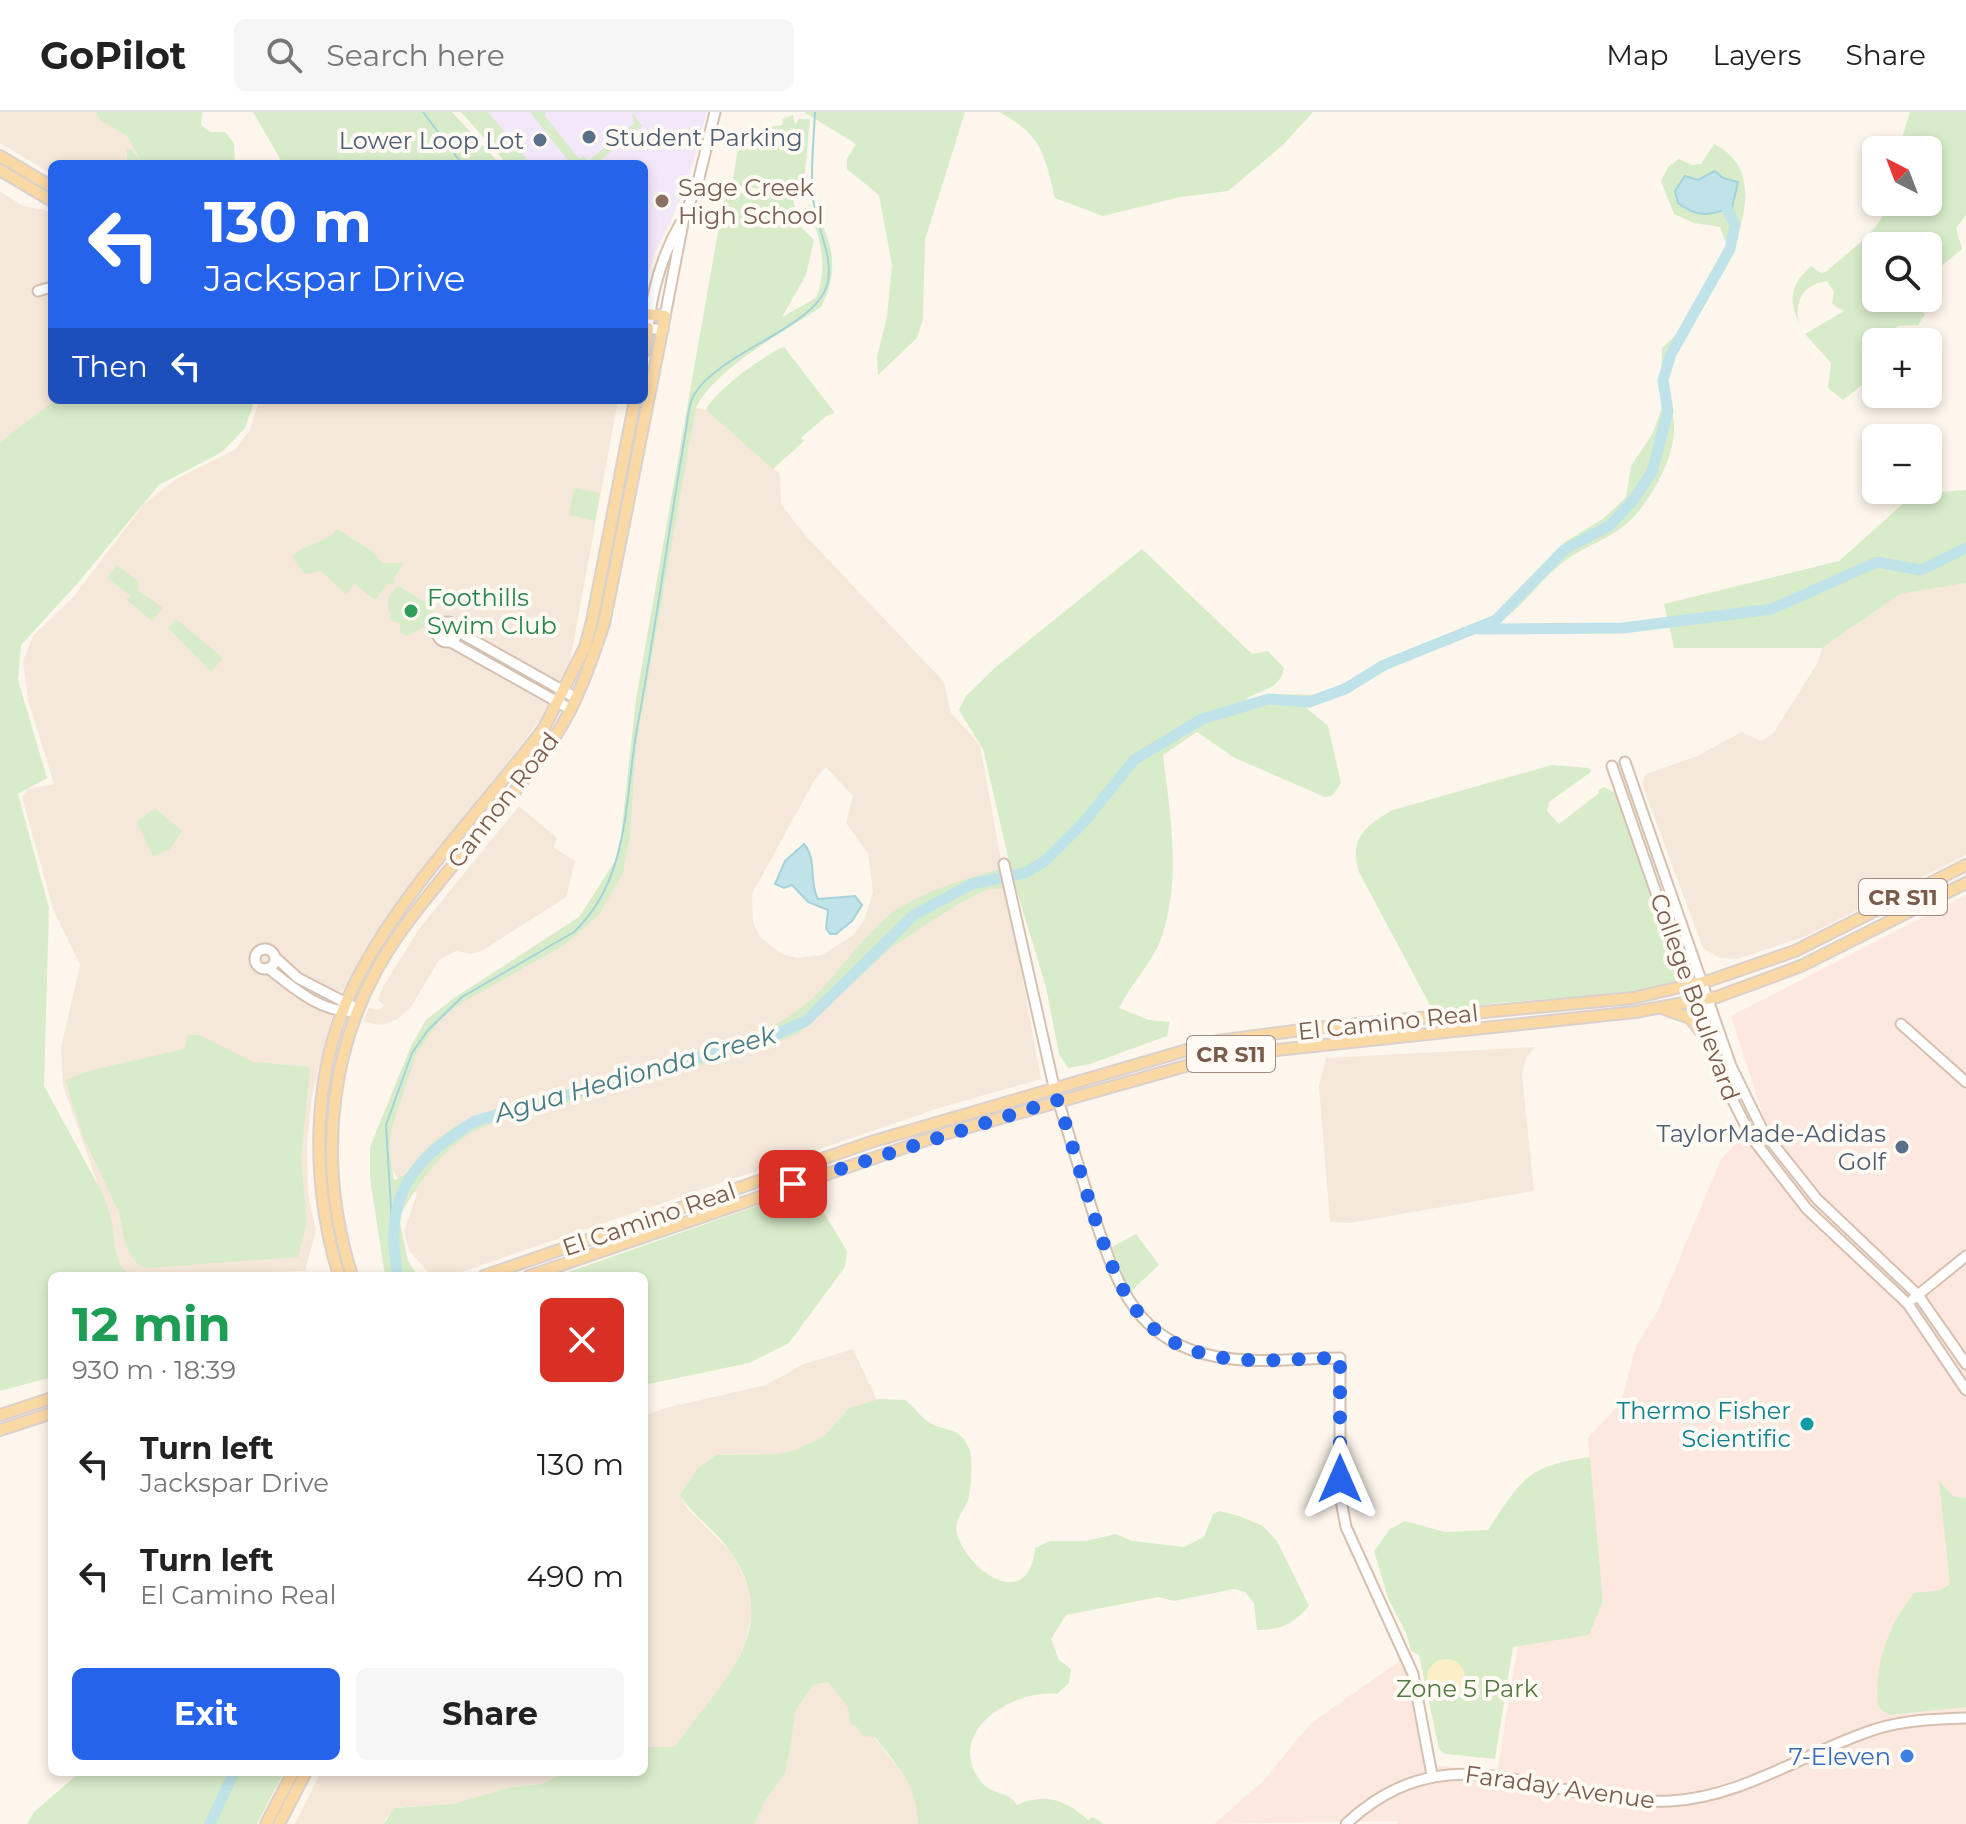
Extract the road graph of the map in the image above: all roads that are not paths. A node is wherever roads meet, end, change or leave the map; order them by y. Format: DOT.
graph roads {
  1 [pos="715,112"];
  2 [pos="0,156"];
  3 [pos="0,170"];
  4 [pos="48,185"];
  5 [pos="48,199"];
  6 [pos="684,218"];
  7 [pos="48,288"];
  8 [pos="38,291"];
  9 [pos="648,310"];
  10 [pos="666,312"];
  11 [pos="648,314"];
  12 [pos="648,328"];
  13 [pos="663,330"];
  14 [pos="634,404"];
  15 [pos="457,631"];
  16 [pos="451,642"];
  17 [pos="564,692"];
  18 [pos="576,698"];
  19 [pos="558,703"];
  20 [pos="570,709"];
  21 [pos="1625,762"];
  22 [pos="1612,766"];
  23 [pos="1004,864"];
  24 [pos="1966,865"];
  25 [pos="1966,883"];
  26 [pos="276,958"];
  27 [pos="268,968"];
  28 [pos="1702,982"];
  29 [pos="1689,986"];
  30 [pos="1708,999"];
  31 [pos="1694,1003"];
  32 [pos="345,1007"];
  33 [pos="1662,1009"];
  34 [pos="357,1011"];
  35 [pos="1901,1024"];
  36 [pos="1707,1039"];
  37 [pos="1966,1082"];
  38 [pos="1054,1087"];
  39 [pos="1058,1100"];
  40 [pos="1966,1256"];
  41 [pos="338,1272"];
  42 [pos="351,1272"];
  43 [pos="496,1272"];
  44 [pos="541,1272"];
  45 [pos="1918,1295"];
  46 [pos="1908,1304"];
  47 [pos="1966,1364"];
  48 [pos="1966,1390"];
  49 [pos="48,1399"];
  50 [pos="48,1414"];
  51 [pos="0,1415"];
  52 [pos="0,1430"];
  53 [pos="1966,1718"];
  54 [pos="1432,1775"];
  55 [pos="291,1776"];
  56 [pos="304,1776"];
  57 [pos="266,1824"];
  58 [pos="279,1824"];
  59 [pos="1346,1824"];
  1 -- 6 [label="street"];
  2 -- 4 [label="main road"];
  3 -- 5 [label="main road"];
  6 -- 9 [label="street"];
  6 -- 10 [label="street"];
  7 -- 8 [label="street"];
  10 -- 11 [label="main road"];
  10 -- 13 [label="main road, Cannon Road"];
  12 -- 13 [label="street"];
  13 -- 18 [label="main road, Cannon Road"];
  14 -- 17 [label="main road, Cannon Road"];
  15 -- 16 [label="street"];
  15 -- 16 [label="street"];
  15 -- 17 [label="street"];
  16 -- 19 [label="street"];
  17 -- 18 [label="street"];
  17 -- 19 [label="main road, Cannon Road"];
  18 -- 20 [label="main road, Cannon Road"];
  19 -- 20 [label="street"];
  19 -- 32 [label="main road, Cannon Road"];
  20 -- 34 [label="main road, Cannon Road"];
  21 -- 28 [label="street, College Boulevard"];
  22 -- 29 [label="street, College Boulevard"];
  23 -- 38 [label="street"];
  24 -- 28 [label="main road, El Camino Real / CR S11"];
  25 -- 30 [label="main road, El Camino Real / CR S11"];
  26 -- 27 [label="street"];
  26 -- 27 [label="street"];
  26 -- 32 [label="street"];
  27 -- 32 [label="street"];
  28 -- 29 [label="main road, El Camino Real / CR S11"];
  28 -- 30 [label="street, College Boulevard"];
  29 -- 31 [label="street, College Boulevard"];
  29 -- 38 [label="main road, El Camino Real / CR S11"];
  30 -- 31 [label="main road, El Camino Real / CR S11"];
  30 -- 45 [label="street, College Boulevard"];
  31 -- 33 [label="main road, El Camino Real / CR S11"];
  31 -- 36 [label="street, College Boulevard"];
  32 -- 34 [label="street"];
  32 -- 41 [label="main road, Cannon Road"];
  33 -- 36 [label="main road"];
  33 -- 39 [label="main road, El Camino Real / CR S11"];
  34 -- 42 [label="main road, Cannon Road"];
  35 -- 37 [label="street"];
  36 -- 46 [label="street, College Boulevard"];
  38 -- 43 [label="main road, El Camino Real / CR S11"];
  39 -- 44 [label="main road, El Camino Real / CR S11"];
  39 -- 54 [label="street"];
  40 -- 45 [label="street"];
  45 -- 46 [label="street"];
  45 -- 47 [label="street, College Boulevard"];
  46 -- 48 [label="street, College Boulevard"];
  49 -- 51 [label="main road"];
  50 -- 52 [label="main road"];
  53 -- 54 [label="street, Faraday Avenue"];
  54 -- 59 [label="street, Faraday Avenue"];
  55 -- 57 [label="main road"];
  56 -- 58 [label="main road"];
}
